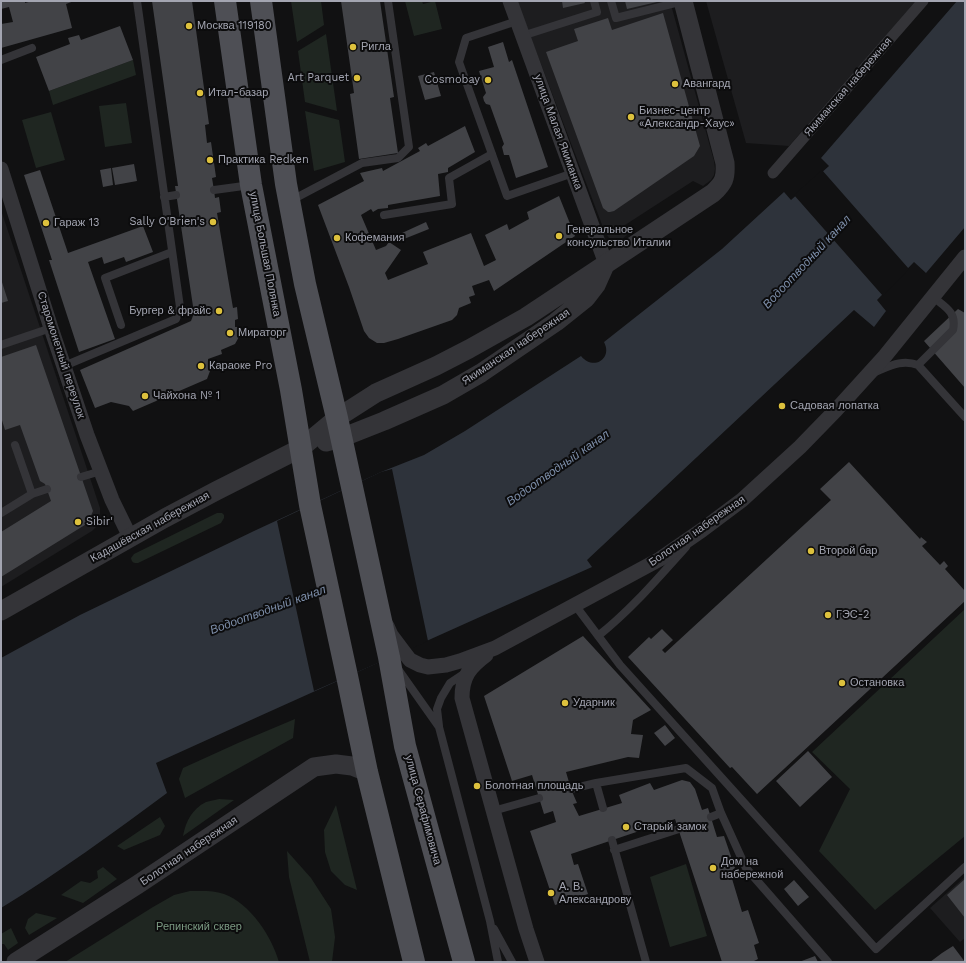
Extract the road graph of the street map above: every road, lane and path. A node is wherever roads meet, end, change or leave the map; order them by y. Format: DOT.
graph roads {
  1 [pos="137,1"];
  2 [pos="225,1"];
  3 [pos="261,1"];
  4 [pos="388,1"];
  5 [pos="510,1"];
  6 [pos="594,1"];
  7 [pos="611,1"];
  8 [pos="683,1"];
  9 [pos="923,1"];
  10 [pos="516,21"];
  11 [pos="522,36"];
  12 [pos="32,48"];
  13 [pos="1,60"];
  14 [pos="492,154"];
  15 [pos="1,169"];
  16 [pos="572,173"];
  17 [pos="773,173"];
  18 [pos="251,185"];
  19 [pos="214,190"];
  20 [pos="176,195"];
  21 [pos="164,197"];
  22 [pos="290,201"];
  23 [pos="384,215"];
  24 [pos="172,252"];
  25 [pos="965,257"];
  26 [pos="606,264"];
  27 [pos="933,297"];
  28 [pos="121,325"];
  29 [pos="51,328"];
  30 [pos="1,345"];
  31 [pos="918,365"];
  32 [pos="64,366"];
  33 [pos="867,376"];
  34 [pos="965,417"];
  35 [pos="339,428"];
  36 [pos="15,445"];
  37 [pos="301,448"];
  38 [pos="101,471"];
  39 [pos="81,477"];
  40 [pos="47,489"];
  41 [pos="32,494"];
  42 [pos="1,513"];
  43 [pos="702,530"];
  44 [pos="130,537"];
  45 [pos="575,605"];
  46 [pos="1,611"];
  47 [pos="598,636"];
  48 [pos="495,648"];
  49 [pos="396,654"];
  50 [pos="468,671"];
  51 [pos="439,727"];
  52 [pos="367,772"];
  53 [pos="596,783"];
  54 [pos="571,789"];
  55 [pos="539,798"];
  56 [pos="603,808"];
  57 [pos="493,811"];
  58 [pos="721,813"];
  59 [pos="711,817"];
  60 [pos="679,829"];
  61 [pos="612,840"];
  62 [pos="614,850"];
  63 [pos="965,867"];
  64 [pos="490,921"];
  65 [pos="16,962"];
  66 [pos="414,962"];
  67 [pos="464,962"];
  68 [pos="498,962"];
  69 [pos="512,962"];
  70 [pos="537,962"];
  71 [pos="646,962"];
  72 [pos="828,962"];
  1 -- 21 [label="lane"];
  2 -- 18 [label="main road, улица Большая Полянка"];
  3 -- 22 [label="main road"];
  4 -- 22 [label="lane"];
  5 -- 10 [label="street, улица Малая Якиманка"];
  6 -- 11 [label="lane"];
  7 -- 8 [label="lane"];
  8 -- 26 [label="street, Якиманская набережная"];
  9 -- 17 [label="street, Якиманская набережная"];
  10 -- 11 [label="street, улица Малая Якиманка"];
  10 -- 14 [label="lane"];
  11 -- 16 [label="street, улица Малая Якиманка"];
  12 -- 13 [label="lane"];
  14 -- 16 [label="lane"];
  14 -- 23 [label="lane"];
  15 -- 29 [label="street, Старомонетный переулок"];
  16 -- 26 [label="street, улица Малая Якиманка"];
  18 -- 19 [label="lane"];
  18 -- 37 [label="main road, улица Большая Полянка"];
  20 -- 21 [label="lane"];
  21 -- 24 [label="lane"];
  22 -- 35 [label="main road"];
  24 -- 28 [label="lane"];
  24 -- 32 [label="lane"];
  25 -- 27 [label="street, Болотная набережная"];
  26 -- 35 [label="street, Якиманская набережная"];
  26 -- 35 [label="street, Якиманская набережная"];
  27 -- 31 [label="lane"];
  27 -- 33 [label="street, Болотная набережная"];
  29 -- 30 [label="lane"];
  29 -- 32 [label="street, Старомонетный переулок"];
  31 -- 33 [label="lane"];
  31 -- 34 [label="lane"];
  32 -- 38 [label="street, Старомонетный переулок"];
  33 -- 43 [label="street, Болотная набережная"];
  35 -- 37 [label="street, Кадашёвская набережная"];
  35 -- 49 [label="main road, улица Серафимовича"];
  36 -- 41 [label="lane"];
  37 -- 44 [label="street, Кадашёвская набережная"];
  37 -- 52 [label="main road, улица Большая Полянка"];
  38 -- 39 [label="lane"];
  38 -- 44 [label="street, Старомонетный переулок"];
  40 -- 41 [label="lane"];
  41 -- 42 [label="lane"];
  43 -- 45 [label="street, Болотная набережная"];
  43 -- 47 [label="lane"];
  44 -- 46 [label="street, Кадашёвская набережная"];
  45 -- 47 [label="lane"];
  45 -- 48 [label="street, Болотная набережная"];
  47 -- 63 [label="lane"];
  48 -- 49 [label="street, Болотная набережная"];
  48 -- 50 [label="street"];
  49 -- 51 [label="lane"];
  49 -- 67 [label="main road, улица Серафимовича"];
  50 -- 51 [label="lane"];
  50 -- 57 [label="street"];
  51 -- 64 [label="lane"];
  52 -- 65 [label="street, Болотная набережная"];
  52 -- 66 [label="main road"];
  53 -- 54 [label="lane"];
  53 -- 56 [label="lane"];
  53 -- 58 [label="lane"];
  55 -- 57 [label="lane"];
  57 -- 70 [label="street"];
  58 -- 59 [label="lane"];
  58 -- 72 [label="lane"];
  60 -- 62 [label="lane"];
  61 -- 62 [label="lane"];
  62 -- 71 [label="lane"];
  64 -- 68 [label="lane"];
  64 -- 69 [label="lane"];
}
